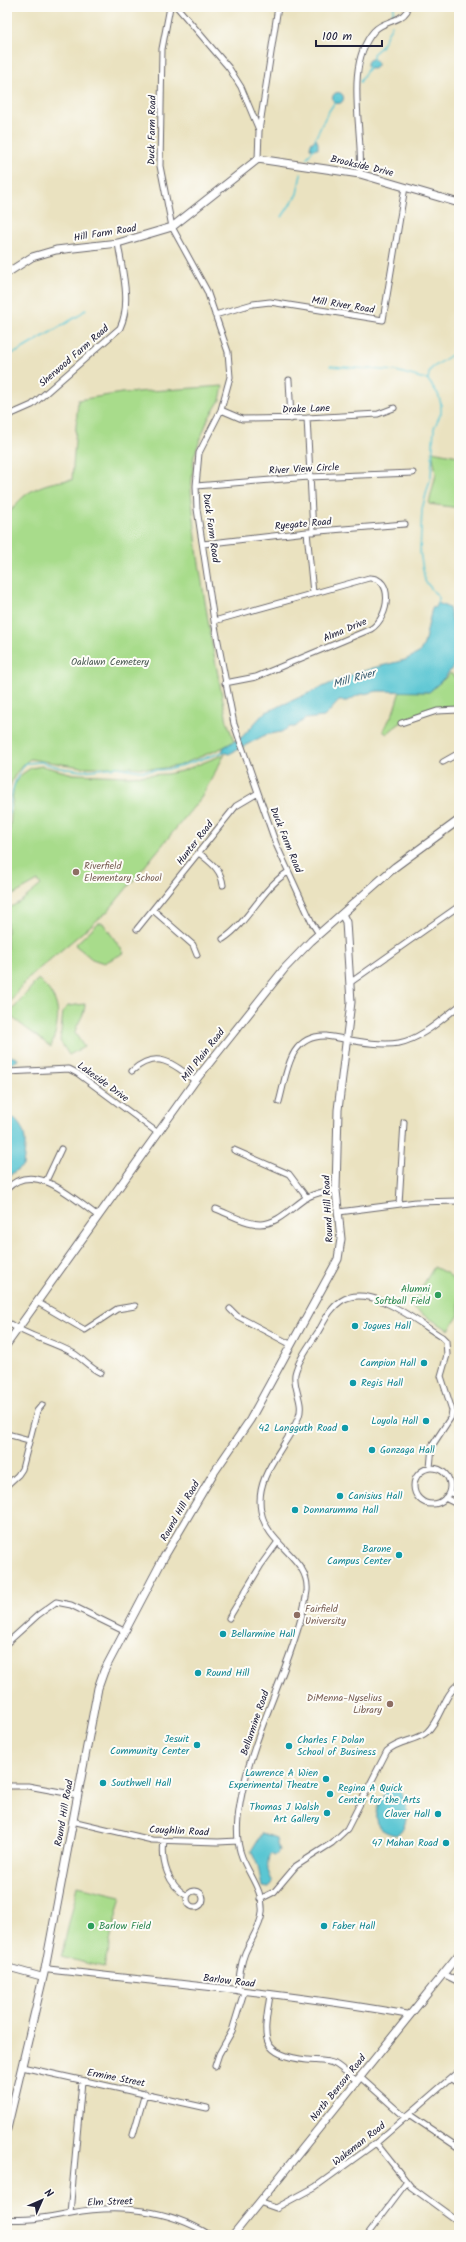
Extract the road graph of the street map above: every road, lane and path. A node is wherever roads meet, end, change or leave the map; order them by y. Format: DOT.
graph roads {
  1 [pos="170,7"];
  2 [pos="177,7"];
  3 [pos="278,7"];
  4 [pos="407,11"];
  5 [pos="259,131"];
  6 [pos="258,159"];
  7 [pos="360,174"];
  8 [pos="405,187"];
  9 [pos="459,203"];
  10 [pos="172,227"];
  11 [pos="118,243"];
  12 [pos="7,273"];
  13 [pos="216,315"];
  14 [pos="289,380"];
  15 [pos="394,408"];
  16 [pos="221,410"];
  17 [pos="7,416"];
  18 [pos="307,418"];
  19 [pos="291,419"];
  20 [pos="413,473"];
  21 [pos="309,477"];
  22 [pos="196,486"];
  23 [pos="405,524"];
  24 [pos="307,532"];
  25 [pos="313,532"];
  26 [pos="204,544"];
  27 [pos="313,593"];
  28 [pos="214,621"];
  29 [pos="225,683"];
  30 [pos="459,710"];
  31 [pos="401,723"];
  32 [pos="459,753"];
  33 [pos="443,762"];
  34 [pos="258,793"];
  35 [pos="459,820"];
  36 [pos="199,853"];
  37 [pos="288,872"];
  38 [pos="223,885"];
  39 [pos="459,906"];
  40 [pos="153,910"];
  41 [pos="342,914"];
  42 [pos="137,929"];
  43 [pos="319,934"];
  44 [pos="223,939"];
  45 [pos="197,955"];
  46 [pos="351,982"];
  47 [pos="459,1006"];
  48 [pos="346,1038"];
  49 [pos="132,1071"];
  50 [pos="7,1072"];
  51 [pos="195,1081"];
  52 [pos="279,1102"];
  53 [pos="404,1122"];
  54 [pos="158,1133"];
  55 [pos="61,1148"];
  56 [pos="234,1150"];
  57 [pos="46,1181"];
  58 [pos="7,1189"];
  59 [pos="336,1190"];
  60 [pos="307,1198"];
  61 [pos="459,1201"];
  62 [pos="399,1204"];
  63 [pos="216,1209"];
  64 [pos="339,1212"];
  65 [pos="98,1216"];
  66 [pos="37,1302"];
  67 [pos="135,1306"];
  68 [pos="230,1308"];
  69 [pos="7,1322"];
  70 [pos="17,1330"];
  71 [pos="7,1344"];
  72 [pos="290,1344"];
  73 [pos="101,1373"];
  74 [pos="42,1406"];
  75 [pos="7,1434"];
  76 [pos="29,1440"];
  77 [pos="430,1468"];
  78 [pos="7,1484"];
  79 [pos="449,1492"];
  80 [pos="459,1496"];
  81 [pos="445,1498"];
  82 [pos="459,1505"];
  83 [pos="277,1543"];
  84 [pos="229,1618"];
  85 [pos="124,1631"];
  86 [pos="7,1643"];
  87 [pos="459,1683"];
  88 [pos="7,1786"];
  89 [pos="77,1795"];
  90 [pos="72,1821"];
  91 [pos="164,1841"];
  92 [pos="238,1841"];
  93 [pos="187,1896"];
  94 [pos="260,1899"];
  95 [pos="459,1954"];
  96 [pos="7,1967"];
  97 [pos="45,1969"];
  98 [pos="443,1974"];
  99 [pos="44,1977"];
  100 [pos="459,1982"];
  101 [pos="241,1992"];
  102 [pos="270,1995"];
  103 [pos="410,2015"];
  104 [pos="215,2066"];
  105 [pos="22,2067"];
  106 [pos="459,2071"];
  107 [pos="358,2079"];
  108 [pos="451,2079"];
  109 [pos="82,2081"];
  110 [pos="459,2084"];
  111 [pos="145,2093"];
  112 [pos="207,2108"];
  113 [pos="408,2116"];
  114 [pos="7,2129"];
  115 [pos="133,2135"];
  116 [pos="376,2143"];
  117 [pos="459,2148"];
  118 [pos="406,2183"];
  119 [pos="258,2202"];
  120 [pos="70,2213"];
  121 [pos="7,2219"];
  122 [pos="459,2222"];
  123 [pos="370,2234"];
  124 [pos="210,2235"];
  125 [pos="233,2235"];
  1 -- 10 [label="street, Duck Farm Road"];
  2 -- 5 [label="street"];
  3 -- 5 [label="street"];
  4 -- 7 [label="street"];
  5 -- 6 [label="street"];
  6 -- 7 [label="main road, Brookside Drive"];
  6 -- 10 [label="main road, Hill Farm Road"];
  7 -- 8 [label="main road, Brookside Drive"];
  8 -- 9 [label="main road, Brookside Drive"];
  8 -- 13 [label="street, Mill River Road"];
  10 -- 11 [label="main road, Hill Farm Road"];
  10 -- 13 [label="street, Duck Farm Road"];
  11 -- 12 [label="main road, Hill Farm Road"];
  11 -- 17 [label="street, Sherwood Farm Road"];
  13 -- 16 [label="street, Duck Farm Road"];
  14 -- 19 [label="street"];
  15 -- 18 [label="street, Drake Lane"];
  16 -- 19 [label="street, Drake Lane"];
  16 -- 22 [label="street, Duck Farm Road"];
  18 -- 19 [label="street, Drake Lane"];
  18 -- 21 [label="street"];
  20 -- 21 [label="street, River View Circle"];
  21 -- 22 [label="street, River View Circle"];
  21 -- 25 [label="street"];
  22 -- 26 [label="street, Duck Farm Road"];
  23 -- 25 [label="street, Ryegate Road"];
  24 -- 25 [label="street, Ryegate Road"];
  24 -- 26 [label="street, Ryegate Road"];
  24 -- 27 [label="street"];
  26 -- 28 [label="street, Duck Farm Road"];
  27 -- 28 [label="street, Alma Drive"];
  27 -- 29 [label="street, Alma Drive"];
  28 -- 29 [label="street, Duck Farm Road"];
  29 -- 34 [label="street, Duck Farm Road"];
  30 -- 31 [label="street"];
  32 -- 33 [label="street"];
  34 -- 36 [label="street, Hunter Road"];
  34 -- 37 [label="street, Duck Farm Road"];
  35 -- 41 [label="main road, Mill Plain Road"];
  36 -- 38 [label="street"];
  36 -- 40 [label="street, Hunter Road"];
  37 -- 43 [label="street, Duck Farm Road"];
  37 -- 44 [label="street"];
  39 -- 46 [label="street"];
  40 -- 42 [label="street, Hunter Road"];
  40 -- 45 [label="street"];
  41 -- 43 [label="main road, Mill Plain Road"];
  41 -- 46 [label="main road, Round Hill Road"];
  43 -- 51 [label="main road, Mill Plain Road"];
  46 -- 48 [label="main road, Round Hill Road"];
  47 -- 48 [label="street"];
  48 -- 52 [label="street"];
  48 -- 59 [label="main road, Round Hill Road"];
  49 -- 51 [label="street"];
  50 -- 54 [label="street, Lakeside Drive"];
  51 -- 54 [label="main road, Mill Plain Road"];
  53 -- 62 [label="street"];
  54 -- 65 [label="main road, Mill Plain Road"];
  55 -- 57 [label="street"];
  56 -- 60 [label="street"];
  57 -- 58 [label="street"];
  57 -- 65 [label="street"];
  59 -- 60 [label="street"];
  59 -- 64 [label="main road, Round Hill Road"];
  60 -- 63 [label="street"];
  61 -- 62 [label="street"];
  62 -- 64 [label="street"];
  64 -- 72 [label="main road, Round Hill Road"];
  65 -- 66 [label="main road, Mill Plain Road"];
  66 -- 67 [label="street"];
  66 -- 70 [label="main road, Mill Plain Road"];
  68 -- 72 [label="street"];
  69 -- 70 [label="street"];
  70 -- 71 [label="main road, Mill Plain Road"];
  70 -- 73 [label="street"];
  72 -- 85 [label="main road, Round Hill Road"];
  74 -- 76 [label="street"];
  75 -- 76 [label="street"];
  76 -- 78 [label="street"];
  77 -- 79 [label="street"];
  77 -- 81 [label="street"];
  77 -- 83 [label="street, Bellarmine Road"];
  79 -- 80 [label="street"];
  79 -- 81 [label="street"];
  81 -- 82 [label="street"];
  83 -- 84 [label="street"];
  83 -- 92 [label="street, Bellarmine Road"];
  85 -- 86 [label="street"];
  85 -- 89 [label="main road, Round Hill Road"];
  87 -- 94 [label="street"];
  88 -- 89 [label="street"];
  89 -- 90 [label="main road, Round Hill Road"];
  90 -- 91 [label="street, Coughlin Road"];
  90 -- 97 [label="main road, Round Hill Road"];
  91 -- 92 [label="street, Coughlin Road"];
  91 -- 93 [label="street"];
  92 -- 94 [label="street, Bellarmine Road"];
  94 -- 101 [label="street, Bellarmine Road"];
  95 -- 98 [label="main road, North Benson Road"];
  96 -- 99 [label="street"];
  97 -- 99 [label="main road, Round Hill Road"];
  97 -- 101 [label="street, Barlow Road"];
  98 -- 100 [label="street"];
  98 -- 103 [label="main road, North Benson Road"];
  99 -- 105 [label="main road, Round Hill Road"];
  101 -- 102 [label="street, Barlow Road"];
  101 -- 104 [label="street, Bellarmine Road"];
  102 -- 103 [label="street, Barlow Road"];
  102 -- 107 [label="street"];
  103 -- 107 [label="main road, North Benson Road"];
  105 -- 109 [label="street, Ermine Street"];
  105 -- 114 [label="main road, Round Hill Road"];
  106 -- 108 [label="street, Wakeman Road"];
  107 -- 113 [label="street"];
  107 -- 119 [label="main road, North Benson Road"];
  108 -- 110 [label="street"];
  108 -- 113 [label="street, Wakeman Road"];
  109 -- 111 [label="street, Ermine Street"];
  109 -- 120 [label="street"];
  111 -- 112 [label="street, Ermine Street"];
  111 -- 115 [label="street"];
  113 -- 116 [label="street, Wakeman Road"];
  113 -- 117 [label="street"];
  116 -- 118 [label="street"];
  116 -- 119 [label="street, Wakeman Road"];
  118 -- 122 [label="street"];
  118 -- 123 [label="street"];
  119 -- 125 [label="main road, North Benson Road"];
  120 -- 121 [label="street, Elm Street"];
  120 -- 124 [label="street, Elm Street"];
}
